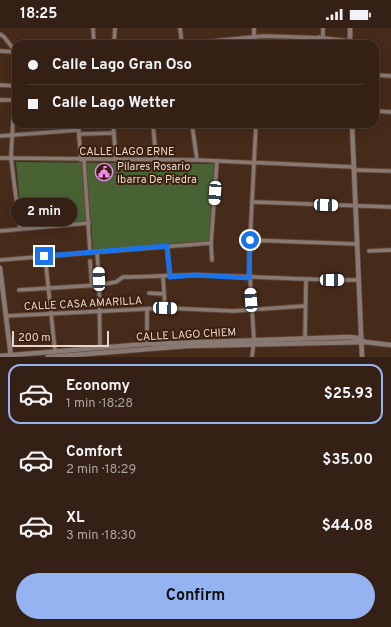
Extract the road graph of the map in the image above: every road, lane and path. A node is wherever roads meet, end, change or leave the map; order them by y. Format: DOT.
graph roads {
  1 [pos="93,28"];
  2 [pos="115,28"];
  3 [pos="180,28"];
  4 [pos="254,28"];
  5 [pos="323,28"];
  6 [pos="350,28"];
  7 [pos="0,34"];
  8 [pos="254,36"];
  9 [pos="321,37"];
  10 [pos="94,40"];
  11 [pos="114,40"];
  12 [pos="182,40"];
  13 [pos="218,40"];
  14 [pos="254,40"];
  15 [pos="320,40"];
  16 [pos="338,40"];
  17 [pos="350,40"];
  18 [pos="12,48"];
  19 [pos="0,51"];
  20 [pos="12,52"];
  21 [pos="379,75"];
  22 [pos="391,76"];
  23 [pos="0,86"];
  24 [pos="12,86"];
  25 [pos="0,100"];
  26 [pos="12,100"];
  27 [pos="379,111"];
  28 [pos="391,112"];
  29 [pos="12,128"];
  30 [pos="78,128"];
  31 [pos="113,128"];
  32 [pos="153,128"];
  33 [pos="193,128"];
  34 [pos="256,128"];
  35 [pos="352,128"];
  36 [pos="79,132"];
  37 [pos="114,133"];
  38 [pos="12,135"];
  39 [pos="0,136"];
  40 [pos="0,158"];
  41 [pos="11,158"];
  42 [pos="83,160"];
  43 [pos="116,160"];
  44 [pos="156,160"];
  45 [pos="197,160"];
  46 [pos="216,161"];
  47 [pos="254,163"];
  48 [pos="354,168"];
  49 [pos="391,171"];
  50 [pos="252,202"];
  51 [pos="356,206"];
  52 [pos="391,207"];
  53 [pos="89,223"];
  54 [pos="20,229"];
  55 [pos="0,231"];
  56 [pos="250,240"];
  57 [pos="211,243"];
  58 [pos="357,244"];
  59 [pos="167,246"];
  60 [pos="391,250"];
  61 [pos="369,251"];
  62 [pos="90,252"];
  63 [pos="97,252"];
  64 [pos="44,256"];
  65 [pos="0,260"];
  66 [pos="212,260"];
  67 [pos="90,261"];
  68 [pos="0,268"];
  69 [pos="163,277"];
  70 [pos="170,277"];
  71 [pos="249,278"];
  72 [pos="306,280"];
  73 [pos="358,280"];
  74 [pos="99,285"];
  75 [pos="92,286"];
  76 [pos="49,288"];
  77 [pos="19,290"];
  78 [pos="149,293"];
  79 [pos="164,294"];
  80 [pos="305,306"];
  81 [pos="147,308"];
  82 [pos="165,308"];
  83 [pos="252,310"];
  84 [pos="98,311"];
  85 [pos="52,314"];
  86 [pos="6,316"];
  87 [pos="305,338"];
  88 [pos="254,342"];
  89 [pos="363,342"];
  90 [pos="147,344"];
  91 [pos="391,345"];
  92 [pos="100,347"];
  93 [pos="55,351"];
  94 [pos="108,354"];
  95 [pos="0,356"];
  96 [pos="11,356"];
  97 [pos="48,357"];
  98 [pos="252,357"];
  99 [pos="362,357"];
  1 -- 10 [label="street"];
  2 -- 11 [label="street"];
  3 -- 12 [label="street"];
  4 -- 8 [label="street"];
  5 -- 9 [label="street"];
  6 -- 17 [label="street"];
  7 -- 18 [label="street"];
  8 -- 9 [label="street"];
  8 -- 13 [label="street"];
  8 -- 14 [label="street"];
  9 -- 15 [label="street"];
  9 -- 16 [label="street"];
  19 -- 20 [label="street"];
  21 -- 22 [label="street"];
  23 -- 24 [label="street"];
  25 -- 26 [label="street"];
  27 -- 28 [label="street"];
  29 -- 38 [label="street"];
  30 -- 36 [label="street"];
  31 -- 37 [label="street"];
  32 -- 44 [label="street"];
  33 -- 45 [label="street"];
  34 -- 47 [label="street"];
  35 -- 48 [label="street"];
  36 -- 37 [label="street"];
  36 -- 38 [label="street"];
  36 -- 42 [label="street"];
  37 -- 43 [label="street"];
  38 -- 39 [label="street"];
  38 -- 41 [label="street"];
  40 -- 41 [label="street, CALLE LAGO ERNE"];
  41 -- 42 [label="street, CALLE LAGO ERNE"];
  41 -- 54 [label="street"];
  42 -- 43 [label="street, CALLE LAGO ERNE"];
  42 -- 53 [label="street"];
  43 -- 44 [label="street, CALLE LAGO ERNE"];
  44 -- 45 [label="street, CALLE LAGO ERNE"];
  45 -- 46 [label="street, CALLE LAGO ERNE"];
  46 -- 47 [label="street, CALLE LAGO ERNE"];
  46 -- 57 [label="street"];
  47 -- 48 [label="street, CALLE LAGO ERNE"];
  47 -- 50 [label="street"];
  48 -- 49 [label="street, CALLE LAGO ERNE"];
  48 -- 51 [label="street"];
  50 -- 51 [label="street"];
  50 -- 56 [label="street"];
  51 -- 52 [label="street"];
  51 -- 58 [label="street"];
  53 -- 54 [label="street"];
  53 -- 62 [label="street"];
  54 -- 55 [label="street"];
  56 -- 58 [label="street"];
  56 -- 71 [label="street"];
  57 -- 59 [label="street"];
  57 -- 66 [label="street"];
  58 -- 73 [label="street"];
  59 -- 63 [label="street"];
  59 -- 70 [label="street"];
  60 -- 61 [label="street"];
  62 -- 63 [label="street"];
  62 -- 64 [label="street"];
  63 -- 74 [label="street"];
  64 -- 65 [label="street"];
  64 -- 76 [label="street"];
  67 -- 75 [label="street"];
  68 -- 86 [label="street"];
  69 -- 70 [label="street"];
  69 -- 74 [label="street"];
  69 -- 79 [label="street"];
  70 -- 71 [label="street"];
  71 -- 72 [label="street"];
  71 -- 83 [label="street"];
  72 -- 73 [label="street"];
  72 -- 80 [label="street"];
  73 -- 89 [label="street"];
  74 -- 75 [label="street"];
  74 -- 84 [label="street"];
  75 -- 76 [label="street"];
  76 -- 77 [label="street"];
  76 -- 85 [label="street"];
  78 -- 79 [label="street"];
  79 -- 82 [label="street"];
  80 -- 83 [label="street, CALLE CASA AMARILLA"];
  80 -- 87 [label="street"];
  81 -- 82 [label="street, CALLE CASA AMARILLA"];
  81 -- 84 [label="street, CALLE CASA AMARILLA"];
  81 -- 90 [label="street"];
  82 -- 83 [label="street, CALLE CASA AMARILLA"];
  83 -- 88 [label="street"];
  84 -- 85 [label="street, CALLE CASA AMARILLA"];
  84 -- 92 [label="street"];
  85 -- 86 [label="street, CALLE CASA AMARILLA"];
  85 -- 93 [label="street"];
  86 -- 96 [label="street"];
  87 -- 88 [label="street, CALLE LAGO CHIEM"];
  87 -- 89 [label="street, CALLE LAGO CHIEM"];
  88 -- 89 [label="street, CALLE LAGO CHIEM"];
  88 -- 90 [label="street, CALLE LAGO CHIEM"];
  88 -- 94 [label="street, CALLE LAGO CHIEM"];
  88 -- 98 [label="street"];
  89 -- 91 [label="street"];
  89 -- 99 [label="street"];
  90 -- 92 [label="street, CALLE LAGO CHIEM"];
  92 -- 93 [label="street, CALLE LAGO CHIEM"];
  93 -- 96 [label="street, CALLE LAGO CHIEM"];
  94 -- 97 [label="street, CALLE LAGO CHIEM"];
  95 -- 96 [label="street, CALLE LAGO CHIEM"];
}
